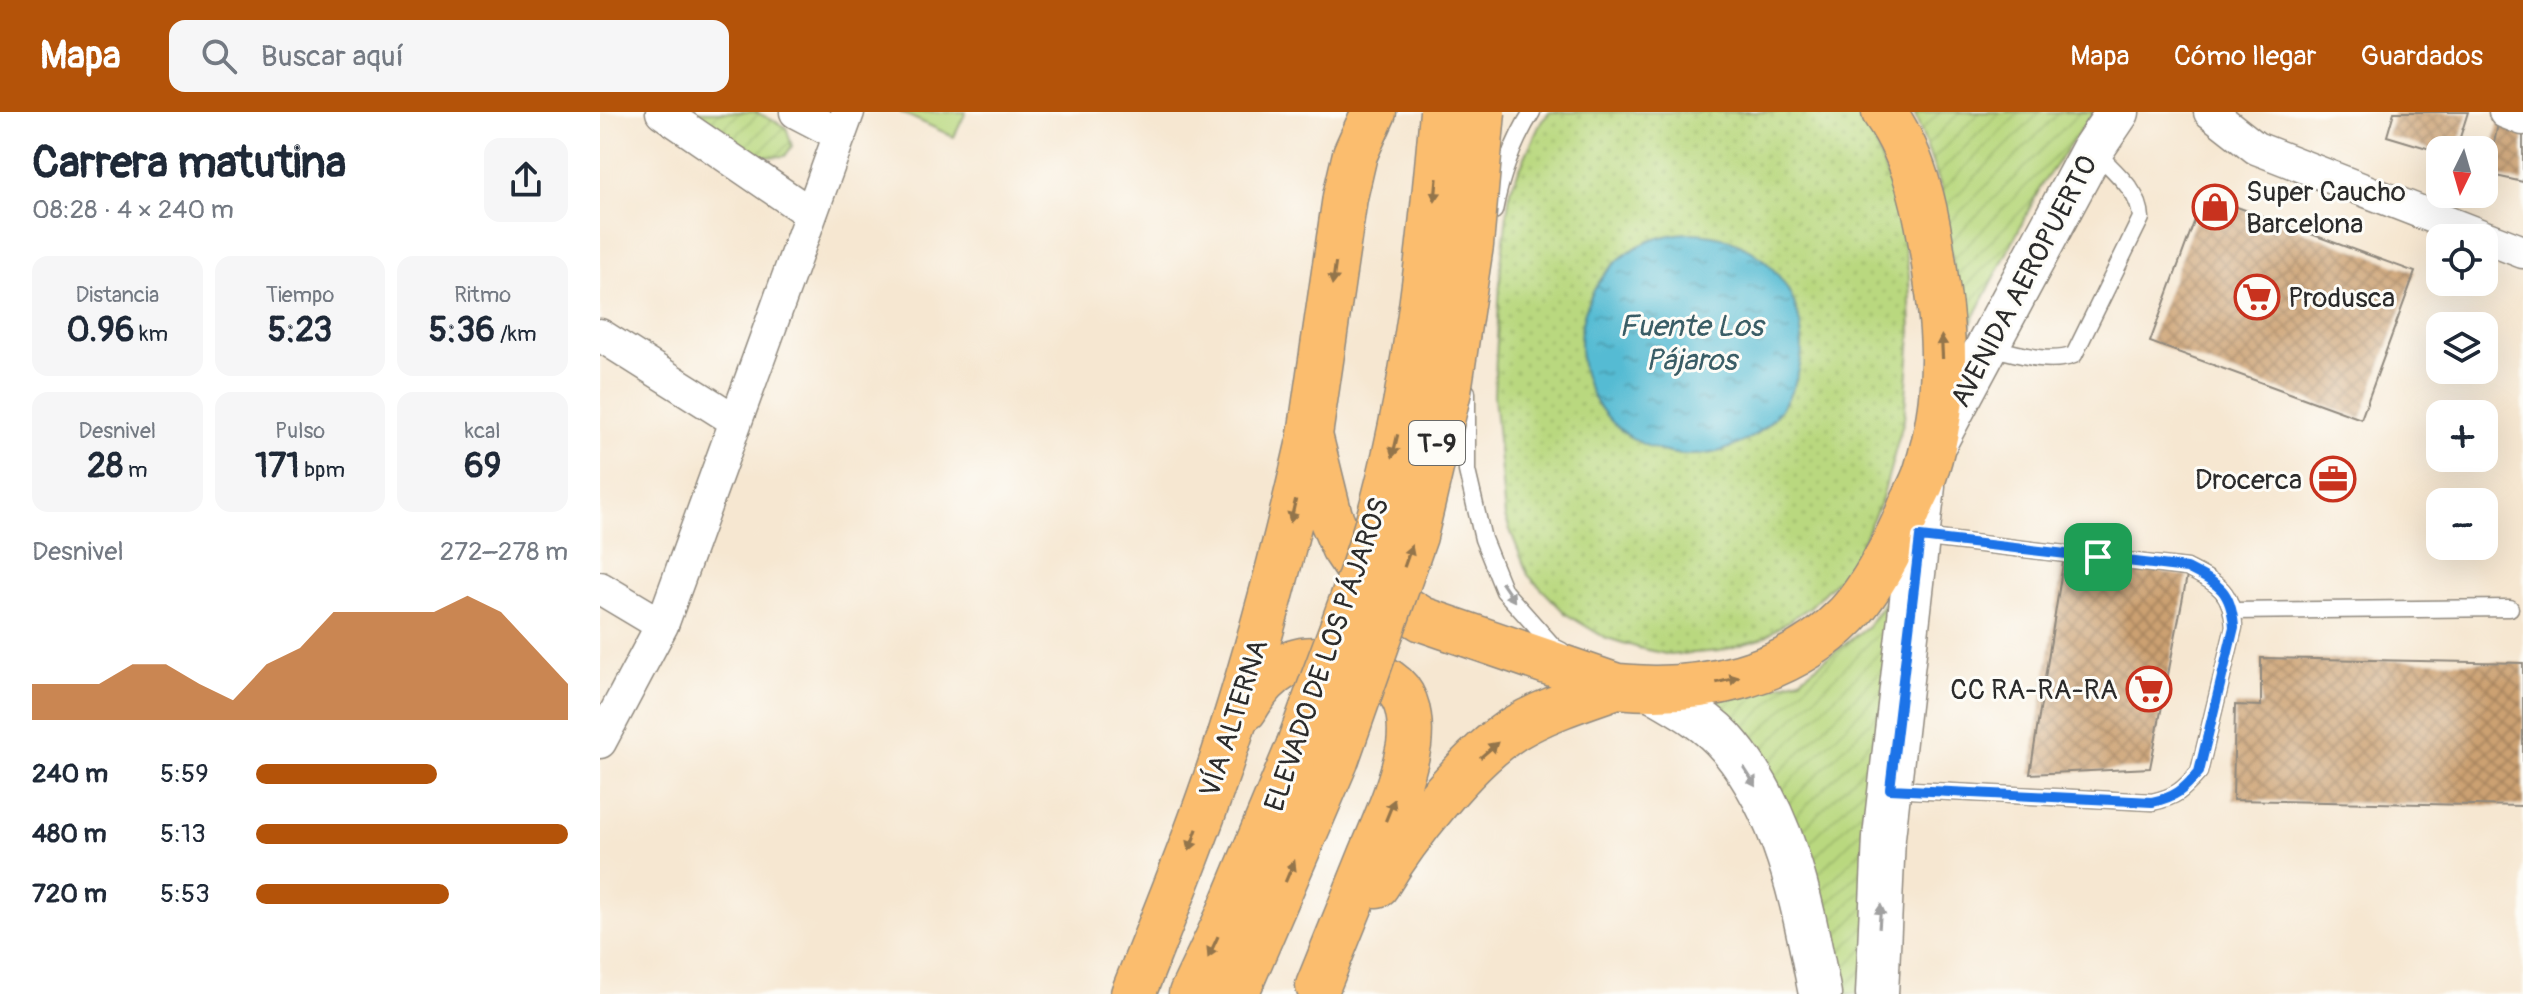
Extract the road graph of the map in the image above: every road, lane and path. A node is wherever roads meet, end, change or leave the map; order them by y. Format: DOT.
graph roads {
  1 [pos="662,112"];
  2 [pos="796,112"];
  3 [pos="1347,112"];
  4 [pos="1374,112"];
  5 [pos="1442,112"];
  6 [pos="1483,112"];
  7 [pos="1532,112"];
  8 [pos="1884,112"];
  9 [pos="2118,112"];
  10 [pos="2210,112"];
  11 [pos="2505,112"];
  12 [pos="2523,119"];
  13 [pos="844,124"];
  14 [pos="2093,149"];
  15 [pos="1345,197"];
  16 [pos="811,214"];
  17 [pos="2523,252"];
  18 [pos="600,335"];
  19 [pos="1474,338"];
  20 [pos="1988,347"];
  21 [pos="1468,381"];
  22 [pos="736,421"];
  23 [pos="1310,435"];
  24 [pos="1928,463"];
  25 [pos="1920,537"];
  26 [pos="600,588"];
  27 [pos="2510,608"];
  28 [pos="2233,611"];
  29 [pos="662,625"];
  30 [pos="1634,687"];
  31 [pos="1231,735"];
  32 [pos="600,742"];
  33 [pos="1317,754"];
  34 [pos="1890,789"];
  35 [pos="1315,990"];
  36 [pos="1133,994"];
  37 [pos="1191,994"];
  38 [pos="1236,994"];
  39 [pos="1820,994"];
  40 [pos="1877,994"];
  1 -- 16 [label="street"];
  2 -- 13 [label="street"];
  3 -- 15 [label="highway"];
  4 -- 15 [label="highway"];
  5 -- 33 [label="highway, ELEVADO DE LOS PÁJAROS / T-9, one-way, bridge"];
  33 -- 6 [label="highway, ELEVADO DE LOS PÁJAROS / T-9, one-way, bridge"];
  7 -- 19 [label="lane"];
  24 -- 8 [label="highway, one-way"];
  9 -- 14 [label="street, AVENIDA AEROPUERTO"];
  10 -- 17 [label="street"];
  11 -- 12 [label="street"];
  13 -- 16 [label="street"];
  14 -- 20 [label="street, AVENIDA AEROPUERTO"];
  14 -- 20 [label="lane"];
  15 -- 23 [label="highway, VÍA ALTERNA, one-way"];
  16 -- 22 [label="street"];
  18 -- 22 [label="street"];
  20 -- 24 [label="street, AVENIDA AEROPUERTO"];
  21 -- 30 [label="lane, one-way"];
  22 -- 29 [label="street"];
  23 -- 30 [label="highway"];
  23 -- 31 [label="highway, VÍA ALTERNA, one-way"];
  24 -- 25 [label="street"];
  30 -- 24 [label="highway, one-way"];
  25 -- 28 [label="lane"];
  25 -- 34 [label="street"];
  26 -- 29 [label="street"];
  27 -- 28 [label="lane"];
  28 -- 34 [label="lane"];
  29 -- 32 [label="street"];
  35 -- 30 [label="highway, one-way"];
  30 -- 39 [label="street, one-way"];
  35 -- 31 [label="highway, one-way"];
  31 -- 36 [label="highway, VÍA ALTERNA, one-way"];
  33 -- 37 [label="highway, ELEVADO DE LOS PÁJAROS / T-9, one-way"];
  38 -- 33 [label="highway, ELEVADO DE LOS PÁJAROS / T-9, one-way"];
  40 -- 34 [label="street, one-way"];
}
